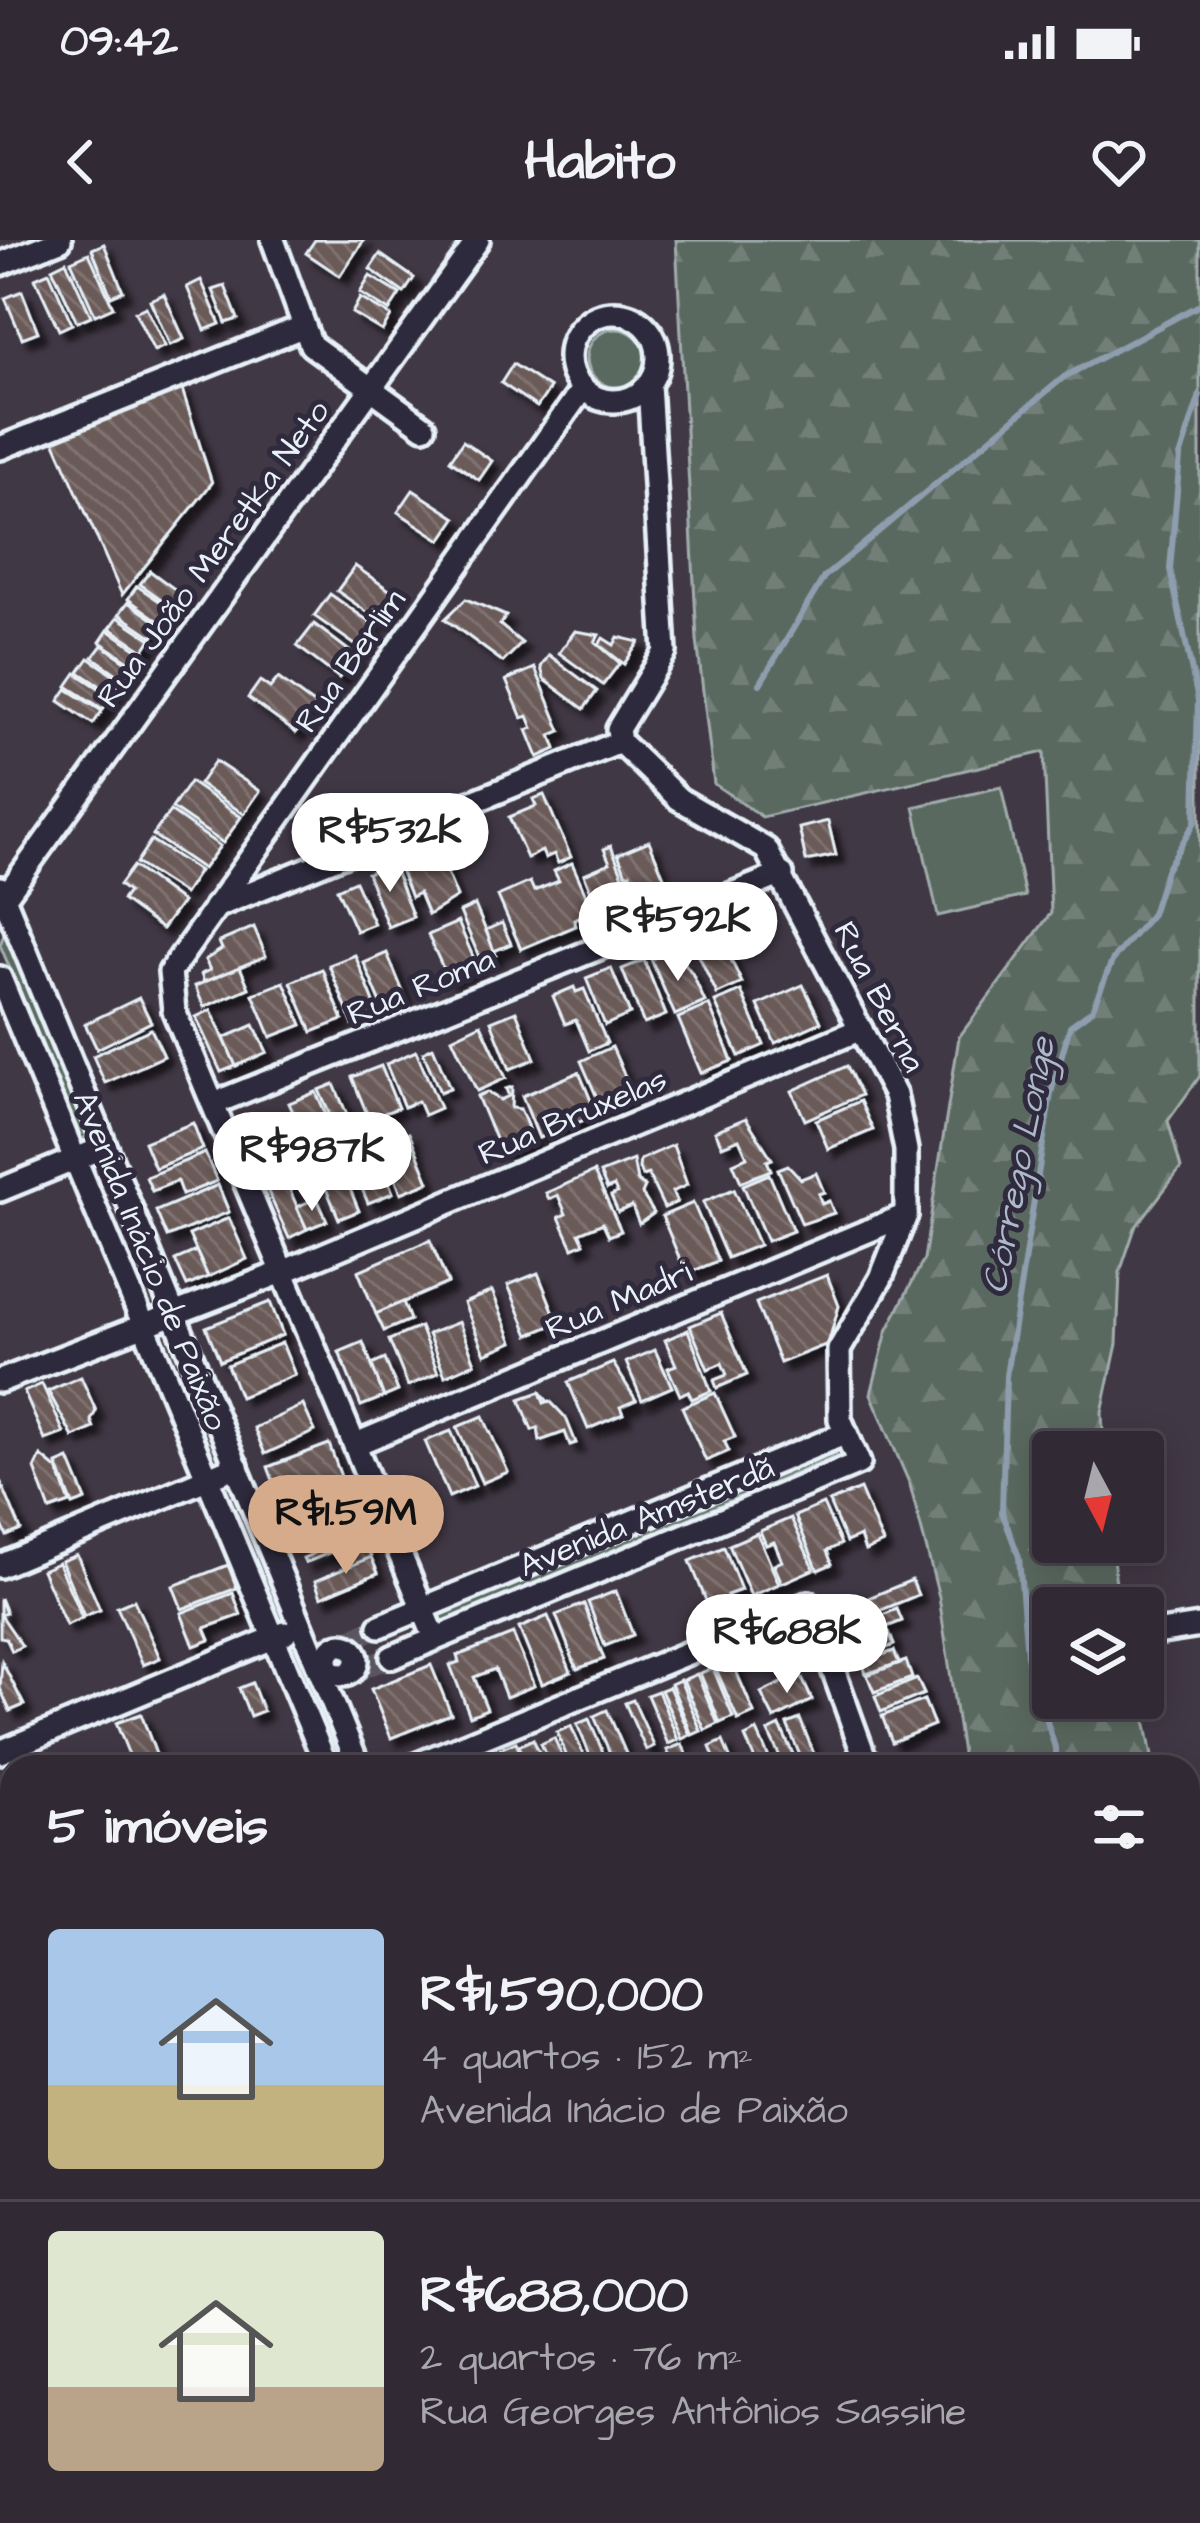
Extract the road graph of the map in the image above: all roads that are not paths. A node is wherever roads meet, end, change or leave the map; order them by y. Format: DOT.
graph roads {
  1 [pos="60,240"];
  2 [pos="273,240"];
  3 [pos="478,240"];
  4 [pos="0,264"];
  5 [pos="302,327"];
  6 [pos="649,384"];
  7 [pos="583,388"];
  8 [pos="370,390"];
  9 [pos="424,427"];
  10 [pos="0,448"];
  11 [pos="620,742"];
  12 [pos="782,874"];
  13 [pos="1,897"];
  14 [pos="214,907"];
  15 [pos="0,978"];
  16 [pos="862,1029"];
  17 [pos="215,1103"];
  18 [pos="105,1147"];
  19 [pos="74,1159"];
  20 [pos="0,1190"];
  21 [pos="906,1215"];
  22 [pos="285,1271"];
  23 [pos="175,1315"];
  24 [pos="142,1326"];
  25 [pos="0,1381"];
  26 [pos="844,1434"];
  27 [pos="356,1444"];
  28 [pos="237,1466"];
  29 [pos="207,1479"];
  30 [pos="0,1565"];
  31 [pos="423,1609"];
  32 [pos="302,1625"];
  33 [pos="380,1626"];
  34 [pos="1200,1626"];
  35 [pos="1164,1631"];
  36 [pos="272,1638"];
  37 [pos="435,1638"];
  38 [pos="314,1655"];
  39 [pos="392,1657"];
  40 [pos="325,1683"];
  41 [pos="0,1752"];
  42 [pos="322,1755"];
  43 [pos="354,1755"];
  44 [pos="440,1755"];
  45 [pos="859,1755"];
  1 -- 4 [label="street"];
  2 -- 5 [label="street"];
  3 -- 8 [label="street, Rua João Meretka Neto"];
  5 -- 8 [label="street"];
  5 -- 10 [label="street"];
  6 -- 7 [label="street"];
  6 -- 7 [label="street"];
  6 -- 11 [label="street"];
  7 -- 14 [label="street, Rua Berlim"];
  8 -- 9 [label="street"];
  8 -- 13 [label="street, Rua João Meretka Neto"];
  11 -- 12 [label="street, Rua Berna"];
  11 -- 14 [label="street"];
  12 -- 16 [label="street, Rua Berna"];
  12 -- 17 [label="street, Rua Roma"];
  13 -- 18 [label="street, Avenida Inácio de Paixão"];
  14 -- 17 [label="street, Rua Berlim"];
  15 -- 19 [label="street, Avenida Inácio de Paixão"];
  16 -- 21 [label="street, Rua Berna"];
  16 -- 22 [label="street, Rua Bruxelas"];
  17 -- 22 [label="street, Rua Berlim"];
  18 -- 19 [label="street"];
  18 -- 23 [label="street, Avenida Inácio de Paixão"];
  19 -- 20 [label="street"];
  19 -- 24 [label="street, Avenida Inácio de Paixão"];
  21 -- 26 [label="street, Rua Berna"];
  21 -- 27 [label="street, Rua Madri"];
  22 -- 23 [label="street, Rua Bruxelas"];
  22 -- 27 [label="street, Rua Berlim"];
  23 -- 24 [label="street, Rua Bruxelas"];
  23 -- 28 [label="street, Avenida Inácio de Paixão"];
  24 -- 25 [label="street, Rua Bruxelas"];
  24 -- 29 [label="street, Avenida Inácio de Paixão"];
  26 -- 31 [label="street, Avenida Amsterdã"];
  26 -- 37 [label="street, Avenida Amsterdã"];
  27 -- 31 [label="street, Rua Berlim"];
  28 -- 29 [label="street"];
  28 -- 32 [label="street, Avenida Inácio de Paixão"];
  29 -- 30 [label="street"];
  29 -- 36 [label="street, Avenida Inácio de Paixão"];
  31 -- 33 [label="street, Avenida Amsterdã"];
  31 -- 37 [label="street, Rua Berlim"];
  32 -- 36 [label="street"];
  32 -- 38 [label="street, Avenida Inácio de Paixão"];
  34 -- 35 [label="street"];
  36 -- 41 [label="street"];
  36 -- 42 [label="street, Avenida Inácio de Paixão"];
  37 -- 39 [label="street, Avenida Amsterdã"];
  38 -- 40 [label="street, Avenida Inácio de Paixão"];
  38 -- 40 [label="street"];
  40 -- 43 [label="street, Avenida Inácio de Paixão"];
  44 -- 45 [label="street"];
}
